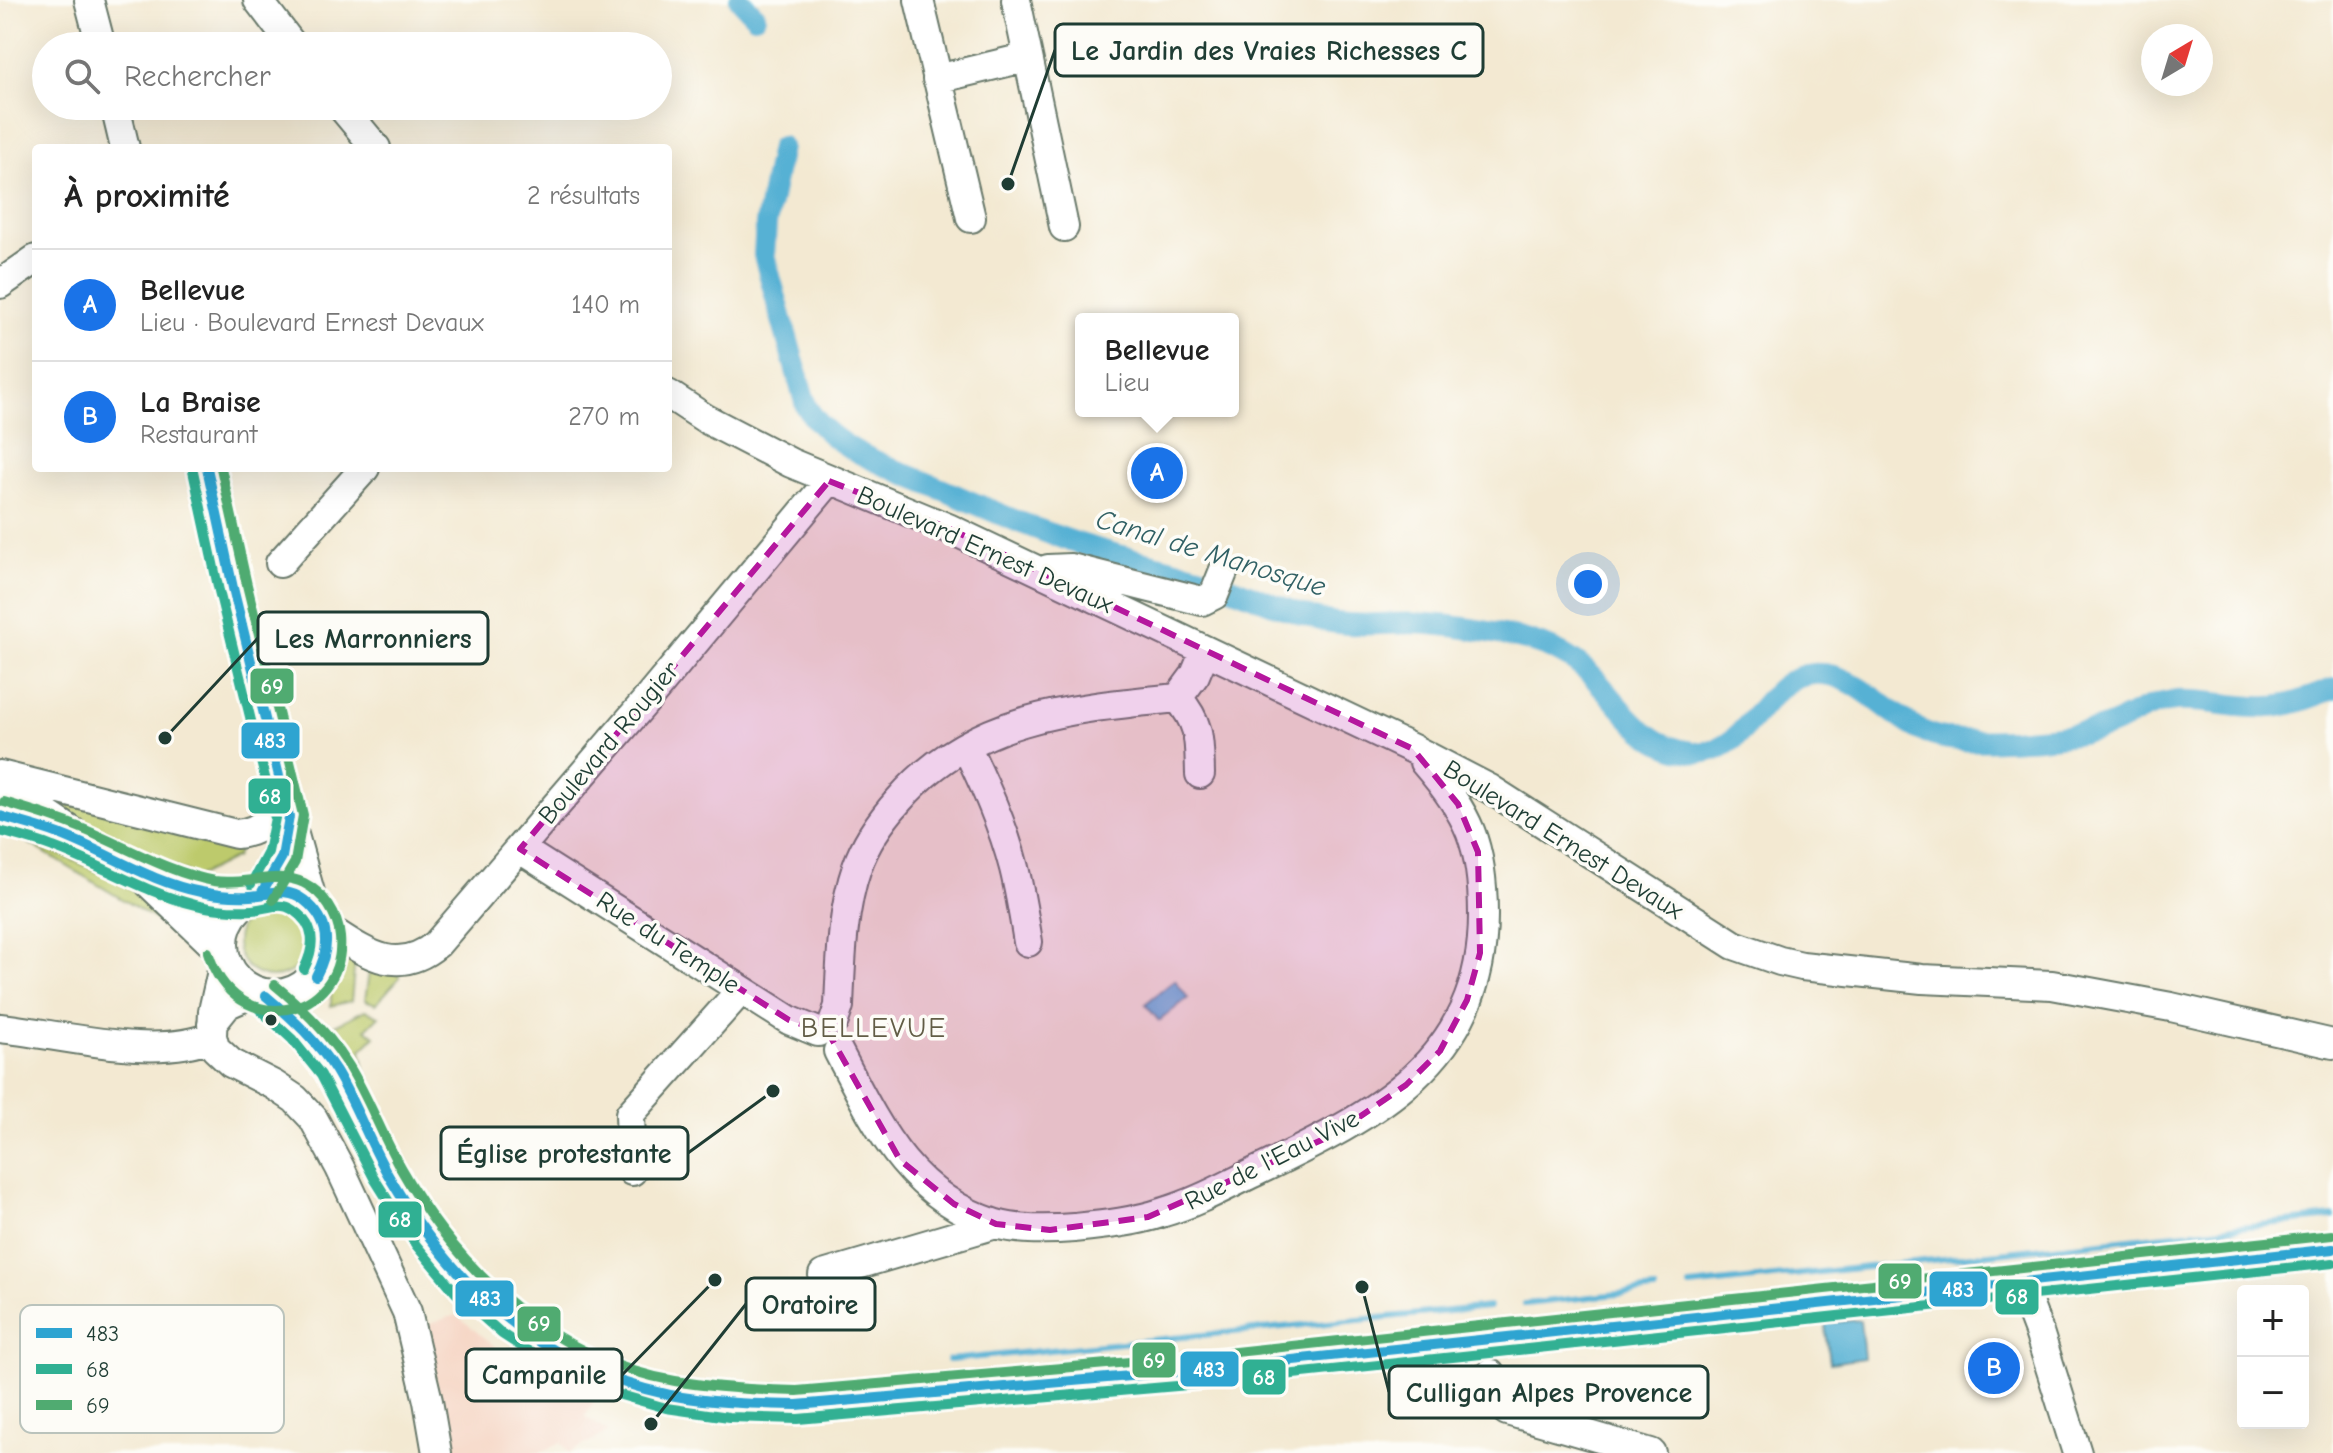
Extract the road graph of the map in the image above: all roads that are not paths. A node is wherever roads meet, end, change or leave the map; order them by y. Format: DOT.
graph roads {
  1 [pos="89,0"];
  2 [pos="258,0"];
  3 [pos="919,0"];
  4 [pos="1016,0"];
  5 [pos="97,32"];
  6 [pos="282,32"];
  7 [pos="1028,57"];
  8 [pos="937,79"];
  9 [pos="118,120"];
  10 [pos="353,120"];
  11 [pos="124,144"];
  12 [pos="373,144"];
  13 [pos="971,218"];
  14 [pos="1064,227"];
  15 [pos="32,262"];
  16 [pos="0,284"];
  17 [pos="672,397"];
  18 [pos="208,472"];
  19 [pos="361,472"];
  20 [pos="829,481"];
  21 [pos="280,563"];
  22 [pos="1040,572"];
  23 [pos="1219,581"];
  24 [pos="1205,651"];
  25 [pos="1178,698"];
  26 [pos="966,746"];
  27 [pos="1413,749"];
  28 [pos="1200,774"];
  29 [pos="0,775"];
  30 [pos="281,784"];
  31 [pos="0,788"];
  32 [pos="0,816"];
  33 [pos="289,817"];
  34 [pos="520,849"];
  35 [pos="100,851"];
  36 [pos="142,873"];
  37 [pos="256,894"];
  38 [pos="320,942"];
  39 [pos="1028,942"];
  40 [pos="223,955"];
  41 [pos="741,990"];
  42 [pos="260,994"];
  43 [pos="0,1028"];
  44 [pos="212,1030"];
  45 [pos="830,1034"];
  46 [pos="2333,1044"];
  47 [pos="334,1069"];
  48 [pos="632,1171"];
  49 [pos="996,1224"];
  50 [pos="2333,1249"];
  51 [pos="823,1275"];
  52 [pos="2020,1282"];
  53 [pos="1490,1374"];
  54 [pos="437,1453"];
  55 [pos="1651,1453"];
  56 [pos="2077,1453"];
  1 -- 5 [label="street"];
  2 -- 6 [label="street"];
  3 -- 8 [label="street"];
  4 -- 7 [label="street"];
  7 -- 8 [label="street"];
  7 -- 14 [label="street"];
  8 -- 13 [label="street"];
  9 -- 11 [label="street"];
  10 -- 12 [label="street"];
  15 -- 16 [label="street"];
  17 -- 20 [label="street, Boulevard Ernest Devaux"];
  18 -- 30 [label="street"];
  19 -- 21 [label="street"];
  20 -- 22 [label="street, Boulevard Ernest Devaux"];
  20 -- 34 [label="street, Boulevard Rougier"];
  22 -- 23 [label="street"];
  22 -- 24 [label="street, Boulevard Ernest Devaux"];
  24 -- 25 [label="street"];
  24 -- 27 [label="street, Boulevard Ernest Devaux"];
  25 -- 26 [label="street"];
  25 -- 28 [label="street"];
  26 -- 39 [label="street"];
  26 -- 45 [label="street"];
  27 -- 46 [label="street, Boulevard Ernest Devaux"];
  27 -- 49 [label="street, Rue de l'Eau Vive"];
  29 -- 30 [label="street"];
  30 -- 33 [label="street"];
  31 -- 35 [label="street"];
  32 -- 35 [label="main road"];
  33 -- 37 [label="street"];
  33 -- 38 [label="street"];
  34 -- 38 [label="street, Boulevard Rougier"];
  34 -- 41 [label="street, Rue du Temple"];
  35 -- 36 [label="main road"];
  36 -- 37 [label="main road"];
  36 -- 40 [label="main road"];
  37 -- 38 [label="main road"];
  37 -- 40 [label="main road"];
  38 -- 42 [label="main road"];
  38 -- 47 [label="main road"];
  40 -- 42 [label="main road"];
  40 -- 44 [label="street"];
  41 -- 45 [label="street, Rue du Temple"];
  41 -- 48 [label="street"];
  42 -- 44 [label="street"];
  42 -- 47 [label="main road"];
  43 -- 44 [label="street"];
  44 -- 54 [label="street"];
  45 -- 49 [label="street, Rue de l'Eau Vive"];
  47 -- 52 [label="main road"];
  49 -- 51 [label="street"];
  50 -- 52 [label="main road"];
  52 -- 56 [label="street"];
  53 -- 55 [label="street"];
}
